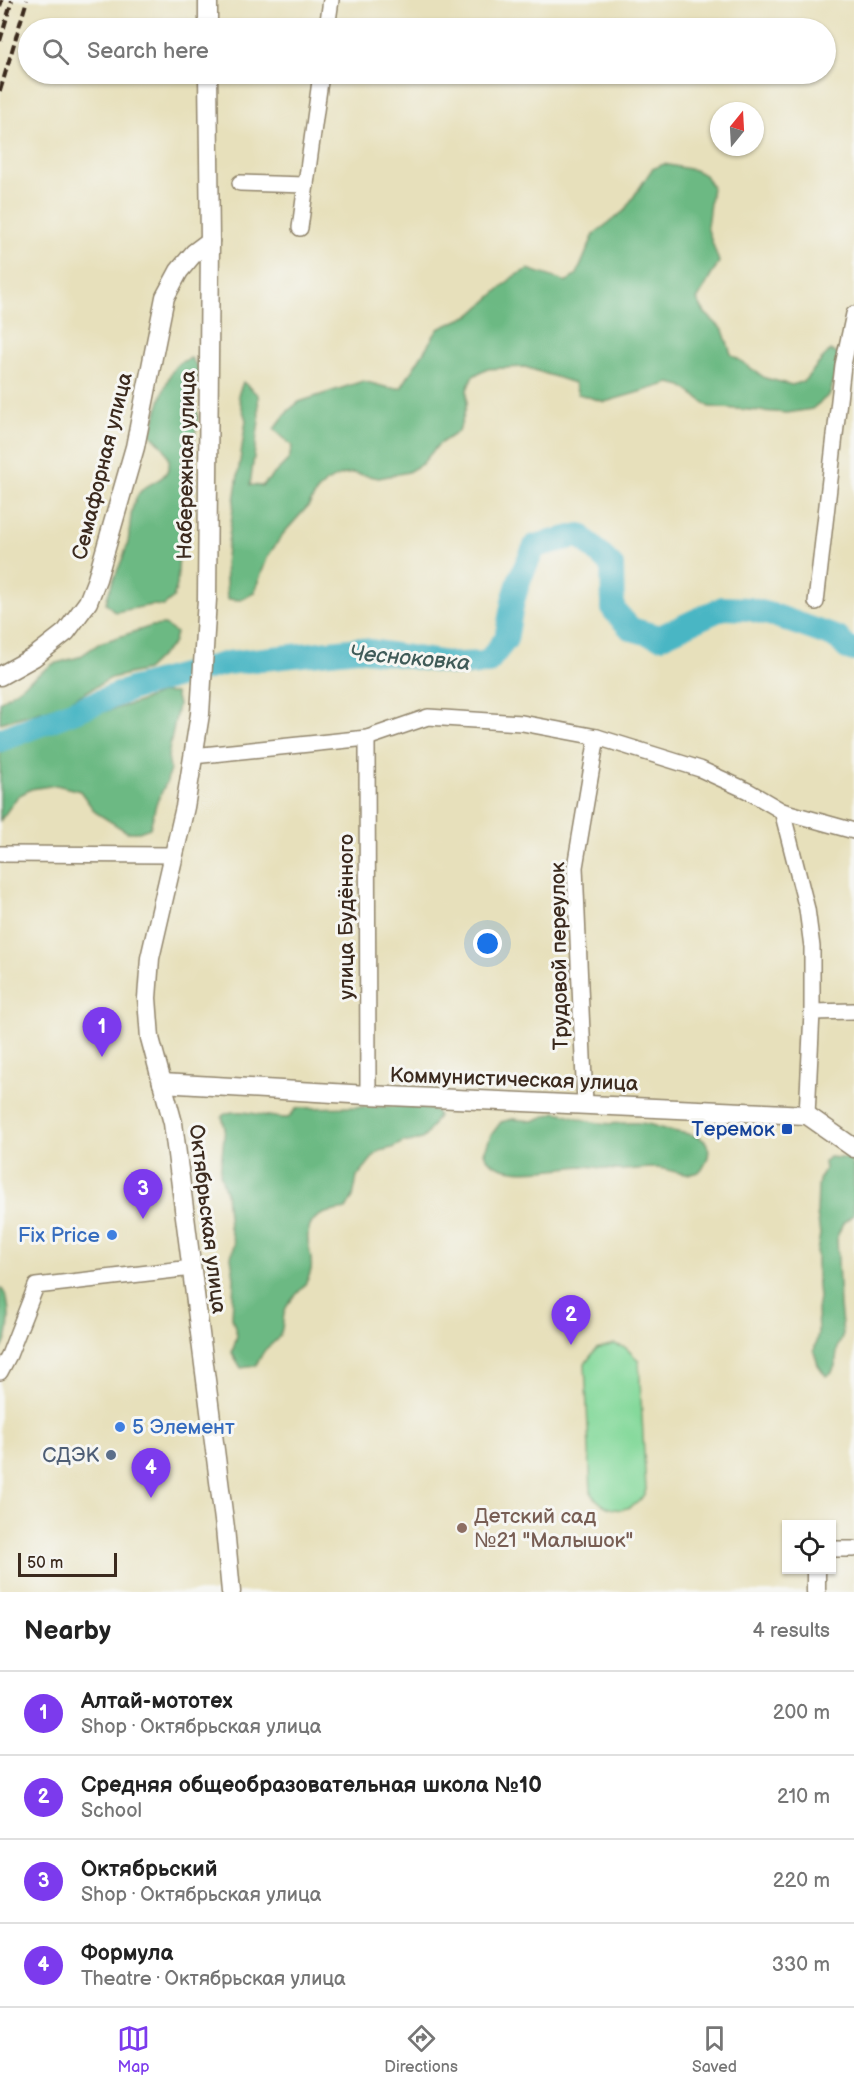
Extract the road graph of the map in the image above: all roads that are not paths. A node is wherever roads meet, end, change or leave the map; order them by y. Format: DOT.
graph roads {
  1 [pos="208,0"];
  2 [pos="331,0"];
  3 [pos="208,18"];
  4 [pos="328,18"];
  5 [pos="208,84"];
  6 [pos="320,84"];
  7 [pos="240,183"];
  8 [pos="306,185"];
  9 [pos="300,228"];
  10 [pos="210,242"];
  11 [pos="854,314"];
  12 [pos="816,602"];
  13 [pos="0,676"];
  14 [pos="597,737"];
  15 [pos="367,738"];
  16 [pos="193,756"];
  17 [pos="782,811"];
  18 [pos="854,831"];
  19 [pos="0,854"];
  20 [pos="174,855"];
  21 [pos="854,1011"];
  22 [pos="812,1012"];
  23 [pos="162,1083"];
  24 [pos="368,1095"];
  25 [pos="585,1104"];
  26 [pos="807,1115"];
  27 [pos="854,1148"];
  28 [pos="192,1268"];
  29 [pos="0,1372"];
  30 [pos="836,1549"];
  31 [pos="854,1549"];
  32 [pos="816,1574"];
  33 [pos="231,1592"];
  34 [pos="816,1592"];
  1 -- 3 [label="street"];
  2 -- 4 [label="street"];
  5 -- 10 [label="street, Набережная улица"];
  6 -- 8 [label="street"];
  7 -- 8 [label="street"];
  8 -- 9 [label="street"];
  10 -- 13 [label="street, Семафорная улица"];
  10 -- 16 [label="street, Набережная улица"];
  11 -- 12 [label="street"];
  14 -- 15 [label="street"];
  14 -- 17 [label="street"];
  14 -- 25 [label="street, Трудовой переулок"];
  15 -- 16 [label="street"];
  15 -- 24 [label="street, улица Будённого"];
  16 -- 20 [label="street, Набережная улица"];
  17 -- 18 [label="street"];
  17 -- 22 [label="street"];
  19 -- 20 [label="street"];
  20 -- 23 [label="street, Октябрьская улица"];
  21 -- 22 [label="street"];
  22 -- 26 [label="street"];
  23 -- 24 [label="street, Коммунистическая улица"];
  23 -- 28 [label="street, Октябрьская улица"];
  24 -- 25 [label="street, Коммунистическая улица"];
  25 -- 26 [label="street, Коммунистическая улица"];
  26 -- 27 [label="street"];
  28 -- 29 [label="street"];
  28 -- 33 [label="street, Октябрьская улица"];
  30 -- 31 [label="street"];
  32 -- 34 [label="street"];
}
